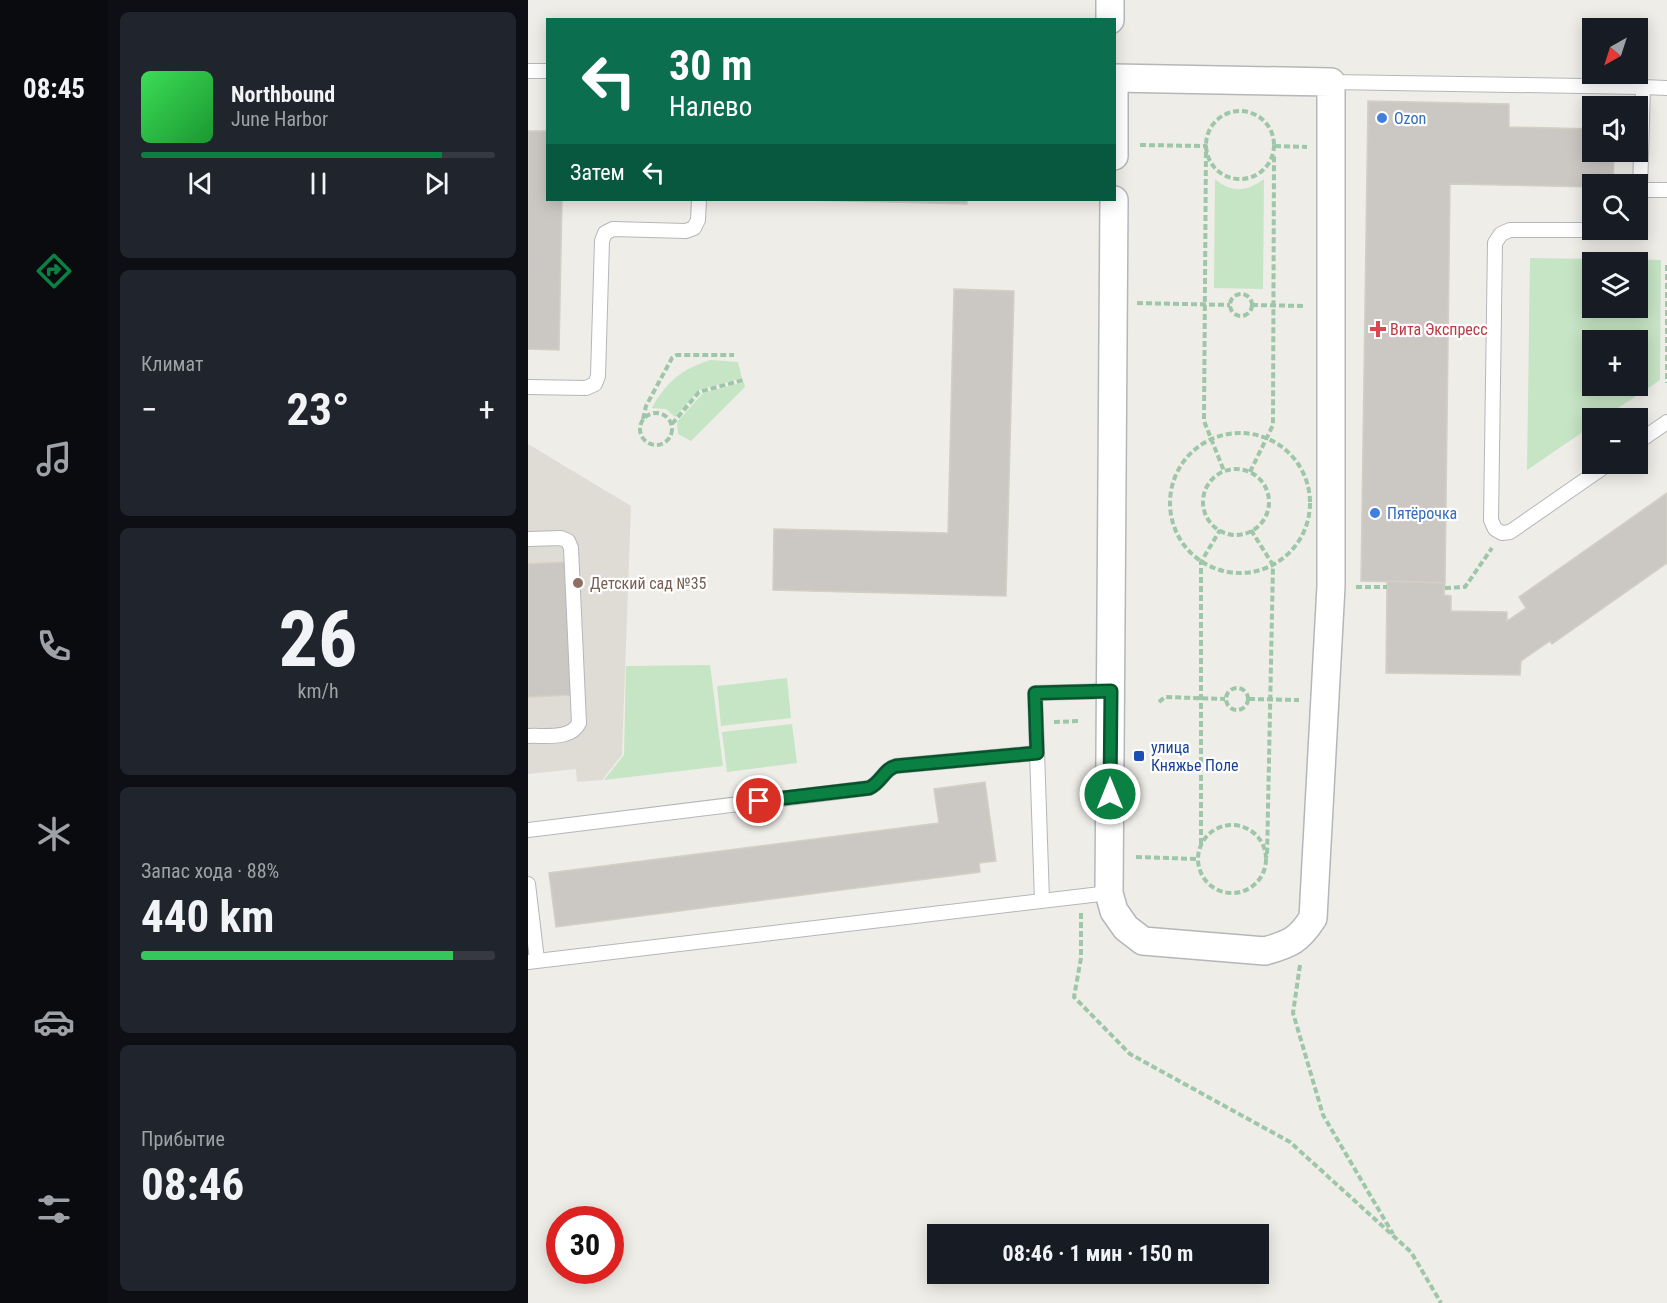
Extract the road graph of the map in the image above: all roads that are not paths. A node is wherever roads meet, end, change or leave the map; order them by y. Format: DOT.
graph roads {
  1 [pos="1110,0"];
  2 [pos="1110,18"];
  3 [pos="528,71"];
  4 [pos="546,71"];
  5 [pos="1116,80"];
  6 [pos="1331,82"];
  7 [pos="1643,87"];
  8 [pos="1667,88"];
  9 [pos="1640,174"];
  10 [pos="1648,190"];
  11 [pos="1667,190"];
  12 [pos="699,201"];
  13 [pos="1114,201"];
  14 [pos="1582,230"];
  15 [pos="528,387"];
  16 [pos="1667,422"];
  17 [pos="1648,435"];
  18 [pos="1594,474"];
  19 [pos="528,539"];
  20 [pos="1111,691"];
  21 [pos="528,736"];
  22 [pos="1037,753"];
  23 [pos="528,830"];
  24 [pos="528,884"];
  25 [pos="1109,893"];
  26 [pos="1042,900"];
  27 [pos="533,961"];
  1 -- 2 [label="street"];
  3 -- 4 [label="lane"];
  5 -- 6 [label="street"];
  6 -- 7 [label="lane"];
  6 -- 25 [label="street"];
  7 -- 8 [label="lane"];
  7 -- 9 [label="lane"];
  10 -- 11 [label="lane"];
  12 -- 15 [label="lane"];
  13 -- 20 [label="street"];
  14 -- 18 [label="lane"];
  16 -- 17 [label="lane"];
  19 -- 21 [label="lane"];
  20 -- 22 [label="lane"];
  20 -- 25 [label="street"];
  22 -- 23 [label="lane"];
  22 -- 26 [label="lane"];
  24 -- 27 [label="lane"];
  25 -- 26 [label="lane"];
  26 -- 27 [label="lane"];
}
